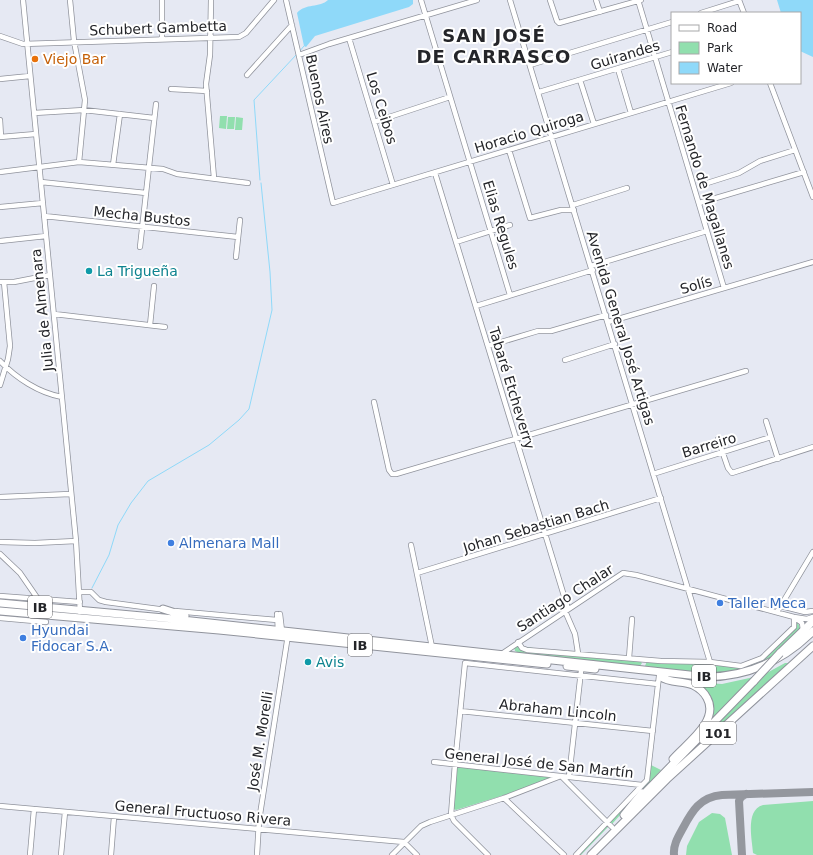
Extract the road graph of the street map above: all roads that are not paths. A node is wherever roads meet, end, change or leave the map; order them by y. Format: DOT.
graph roads {
  1 [pos="23,0"];
  2 [pos="70,0"];
  3 [pos="162,0"];
  4 [pos="211,0"];
  5 [pos="274,0"];
  6 [pos="286,0"];
  7 [pos="421,0"];
  8 [pos="477,0"];
  9 [pos="510,0"];
  10 [pos="550,0"];
  11 [pos="596,0"];
  12 [pos="639,0"];
  13 [pos="739,1"];
  14 [pos="600,12"];
  15 [pos="704,12"];
  16 [pos="744,12"];
  17 [pos="426,15"];
  18 [pos="671,22"];
  19 [pos="292,25"];
  20 [pos="646,29"];
  21 [pos="0,36"];
  22 [pos="211,38"];
  23 [pos="349,38"];
  24 [pos="162,39"];
  25 [pos="74,41"];
  26 [pos="27,44"];
  27 [pos="671,52"];
  28 [pos="299,54"];
  29 [pos="655,57"];
  30 [pos="530,64"];
  31 [pos="618,69"];
  32 [pos="247,75"];
  33 [pos="30,76"];
  34 [pos="0,78"];
  35 [pos="580,80"];
  36 [pos="770,84"];
  37 [pos="719,85"];
  38 [pos="171,89"];
  39 [pos="207,91"];
  40 [pos="538,92"];
  41 [pos="450,97"];
  42 [pos="668,102"];
  43 [pos="156,104"];
  44 [pos="84,110"];
  45 [pos="34,113"];
  46 [pos="631,113"];
  47 [pos="120,114"];
  48 [pos="154,118"];
  49 [pos="0,120"];
  50 [pos="374,122"];
  51 [pos="594,124"];
  52 [pos="36,134"];
  53 [pos="1,137"];
  54 [pos="552,137"];
  55 [pos="509,150"];
  56 [pos="795,150"];
  57 [pos="79,162"];
  58 [pos="470,162"];
  59 [pos="113,165"];
  60 [pos="39,167"];
  61 [pos="149,168"];
  62 [pos="0,172"];
  63 [pos="804,172"];
  64 [pos="435,173"];
  65 [pos="214,178"];
  66 [pos="41,182"];
  67 [pos="248,183"];
  68 [pos="393,185"];
  69 [pos="701,185"];
  70 [pos="627,188"];
  71 [pos="146,193"];
  72 [pos="813,197"];
  73 [pos="43,202"];
  74 [pos="333,203"];
  75 [pos="699,204"];
  76 [pos="0,206"];
  77 [pos="573,208"];
  78 [pos="44,216"];
  79 [pos="240,220"];
  80 [pos="510,225"];
  81 [pos="142,227"];
  82 [pos="492,230"];
  83 [pos="707,231"];
  84 [pos="46,236"];
  85 [pos="238,237"];
  86 [pos="0,241"];
  87 [pos="456,242"];
  88 [pos="140,247"];
  89 [pos="236,257"];
  90 [pos="813,262"];
  91 [pos="592,268"];
  92 [pos="50,275"];
  93 [pos="2,282"];
  94 [pos="154,286"];
  95 [pos="724,288"];
  96 [pos="510,295"];
  97 [pos="476,306"];
  98 [pos="54,314"];
  99 [pos="606,315"];
  100 [pos="608,322"];
  101 [pos="150,325"];
  102 [pos="165,327"];
  103 [pos="614,344"];
  104 [pos="488,346"];
  105 [pos="565,360"];
  106 [pos="0,361"];
  107 [pos="6,367"];
  108 [pos="746,371"];
  109 [pos="0,385"];
  110 [pos="62,397"];
  111 [pos="374,402"];
  112 [pos="634,406"];
  113 [pos="766,421"];
  114 [pos="771,437"];
  115 [pos="718,439"];
  116 [pos="516,440"];
  117 [pos="813,447"];
  118 [pos="722,453"];
  119 [pos="778,458"];
  120 [pos="654,474"];
  121 [pos="70,494"];
  122 [pos="0,497"];
  123 [pos="661,498"];
  124 [pos="544,534"];
  125 [pos="76,541"];
  126 [pos="0,542"];
  127 [pos="411,545"];
  128 [pos="813,552"];
  129 [pos="0,554"];
  130 [pos="418,574"];
  131 [pos="688,588"];
  132 [pos="80,592"];
  133 [pos="0,596"];
  134 [pos="38,599"];
  135 [pos="80,602"];
  136 [pos="0,603"];
  137 [pos="781,606"];
  138 [pos="163,609"];
  139 [pos="566,610"];
  140 [pos="0,611"];
  141 [pos="813,611"];
  142 [pos="777,612"];
  143 [pos="80,614"];
  144 [pos="794,617"];
  145 [pos="813,617"];
  146 [pos="0,618"];
  147 [pos="632,619"];
  148 [pos="277,620"];
  149 [pos="813,621"];
  150 [pos="46,622"];
  151 [pos="218,623"];
  152 [pos="803,630"];
  153 [pos="813,631"];
  154 [pos="284,632"];
  155 [pos="813,638"];
  156 [pos="518,642"];
  157 [pos="513,646"];
  158 [pos="813,646"];
  159 [pos="432,647"];
  160 [pos="578,653"];
  161 [pos="501,654"];
  162 [pos="519,656"];
  163 [pos="629,658"];
  164 [pos="495,659"];
  165 [pos="644,659"];
  166 [pos="710,662"];
  167 [pos="642,670"];
  168 [pos="581,671"];
  169 [pos="659,679"];
  170 [pos="460,711"];
  171 [pos="575,724"];
  172 [pos="653,731"];
  173 [pos="434,762"];
  174 [pos="455,764"];
  175 [pos="561,776"];
  176 [pos="569,777"];
  177 [pos="642,785"];
  178 [pos="504,798"];
  179 [pos="0,806"];
  180 [pos="34,809"];
  181 [pos="65,812"];
  182 [pos="624,814"];
  183 [pos="452,815"];
  184 [pos="114,817"];
  185 [pos="610,825"];
  186 [pos="259,829"];
  187 [pos="404,842"];
  188 [pos="30,855"];
  189 [pos="62,855"];
  190 [pos="111,855"];
  191 [pos="257,855"];
  192 [pos="392,855"];
  193 [pos="417,855"];
  194 [pos="488,855"];
  195 [pos="564,855"];
  196 [pos="576,855"];
  197 [pos="585,855"];
  198 [pos="591,855"];
  1 -- 26 [label="street, Julia de Almenara"];
  2 -- 25 [label="street"];
  3 -- 24 [label="street"];
  4 -- 22 [label="street"];
  5 -- 22 [label="street, Schubert Gambetta"];
  6 -- 19 [label="street, Buenos Aires"];
  7 -- 17 [label="street, Elias Regules"];
  8 -- 17 [label="street"];
  9 -- 30 [label="street, Avenida General José Artigas"];
  10 -- 14 [label="street"];
  11 -- 14 [label="street"];
  12 -- 14 [label="street"];
  12 -- 20 [label="street, Fernando de Magallanes"];
  13 -- 15 [label="street"];
  13 -- 16 [label="street"];
  17 -- 23 [label="street"];
  17 -- 41 [label="street, Elias Regules"];
  18 -- 20 [label="street"];
  19 -- 28 [label="street, Buenos Aires"];
  19 -- 32 [label="street"];
  20 -- 29 [label="street, Fernando de Magallanes"];
  20 -- 30 [label="street"];
  21 -- 26 [label="street, Schubert Gambetta"];
  22 -- 24 [label="street, Schubert Gambetta"];
  22 -- 39 [label="street"];
  23 -- 28 [label="street"];
  23 -- 50 [label="street, Los Ceibos"];
  24 -- 25 [label="street, Schubert Gambetta"];
  25 -- 26 [label="street, Schubert Gambetta"];
  25 -- 44 [label="street"];
  26 -- 33 [label="street, Julia de Almenara"];
  27 -- 29 [label="street, Guirandes"];
  28 -- 74 [label="street, Buenos Aires"];
  29 -- 31 [label="street, Guirandes"];
  29 -- 42 [label="street, Fernando de Magallanes"];
  30 -- 40 [label="street, Avenida General José Artigas"];
  31 -- 35 [label="street, Guirandes"];
  31 -- 46 [label="street"];
  33 -- 34 [label="street"];
  33 -- 45 [label="street, Julia de Almenara"];
  35 -- 40 [label="street, Guirandes"];
  35 -- 51 [label="street"];
  36 -- 56 [label="street"];
  37 -- 42 [label="street, Horacio Quiroga"];
  38 -- 39 [label="street"];
  39 -- 65 [label="street"];
  40 -- 54 [label="street, Avenida General José Artigas"];
  41 -- 50 [label="street"];
  41 -- 58 [label="street, Elias Regules"];
  42 -- 46 [label="street, Horacio Quiroga"];
  42 -- 75 [label="street, Fernando de Magallanes"];
  43 -- 48 [label="street"];
  44 -- 45 [label="street"];
  44 -- 47 [label="street"];
  44 -- 57 [label="street"];
  45 -- 52 [label="street, Julia de Almenara"];
  46 -- 51 [label="street, Horacio Quiroga"];
  47 -- 48 [label="street"];
  47 -- 59 [label="street"];
  48 -- 61 [label="street"];
  49 -- 53 [label="street"];
  50 -- 68 [label="street, Los Ceibos"];
  51 -- 54 [label="street, Horacio Quiroga"];
  52 -- 53 [label="street"];
  52 -- 60 [label="street, Julia de Almenara"];
  54 -- 55 [label="street, Horacio Quiroga"];
  54 -- 77 [label="street, Avenida General José Artigas"];
  55 -- 58 [label="street, Horacio Quiroga"];
  55 -- 77 [label="street"];
  56 -- 63 [label="street"];
  56 -- 69 [label="street"];
  57 -- 59 [label="street"];
  57 -- 60 [label="street"];
  58 -- 64 [label="street, Horacio Quiroga"];
  58 -- 82 [label="street, Elias Regules"];
  59 -- 61 [label="street"];
  60 -- 62 [label="street"];
  60 -- 66 [label="street, Julia de Almenara"];
  61 -- 65 [label="street"];
  61 -- 71 [label="street"];
  63 -- 72 [label="street"];
  63 -- 75 [label="street"];
  64 -- 68 [label="street, Horacio Quiroga"];
  64 -- 87 [label="street, Tabaré Etcheverry"];
  65 -- 67 [label="street"];
  66 -- 71 [label="street"];
  66 -- 73 [label="street, Julia de Almenara"];
  68 -- 74 [label="street, Horacio Quiroga"];
  70 -- 77 [label="street"];
  71 -- 81 [label="street"];
  73 -- 76 [label="street"];
  73 -- 78 [label="street, Julia de Almenara"];
  75 -- 83 [label="street, Fernando de Magallanes"];
  77 -- 91 [label="street, Avenida General José Artigas"];
  78 -- 81 [label="street, Mecha Bustos"];
  78 -- 84 [label="street, Julia de Almenara"];
  79 -- 85 [label="street"];
  80 -- 82 [label="street"];
  81 -- 85 [label="street, Mecha Bustos"];
  81 -- 88 [label="street"];
  82 -- 87 [label="street"];
  82 -- 96 [label="street, Elias Regules"];
  83 -- 91 [label="street"];
  83 -- 95 [label="street, Fernando de Magallanes"];
  84 -- 86 [label="street"];
  84 -- 92 [label="street, Julia de Almenara"];
  85 -- 89 [label="street"];
  87 -- 97 [label="street, Tabaré Etcheverry"];
  90 -- 95 [label="street, Solís"];
  91 -- 96 [label="street"];
  91 -- 99 [label="street, Avenida General José Artigas"];
  92 -- 93 [label="street"];
  92 -- 98 [label="street, Julia de Almenara"];
  93 -- 107 [label="street"];
  94 -- 101 [label="street"];
  95 -- 100 [label="street, Solís"];
  96 -- 97 [label="street"];
  97 -- 104 [label="street, Tabaré Etcheverry"];
  98 -- 101 [label="street"];
  98 -- 110 [label="street, Julia de Almenara"];
  99 -- 100 [label="street, Avenida General José Artigas"];
  99 -- 104 [label="street"];
  100 -- 103 [label="street, Avenida General José Artigas"];
  101 -- 102 [label="street"];
  103 -- 105 [label="street"];
  103 -- 112 [label="street, Avenida General José Artigas"];
  104 -- 116 [label="street, Tabaré Etcheverry"];
  106 -- 107 [label="street"];
  107 -- 109 [label="street"];
  107 -- 110 [label="street"];
  108 -- 112 [label="street"];
  110 -- 121 [label="street, Julia de Almenara"];
  111 -- 116 [label="street"];
  112 -- 116 [label="street"];
  112 -- 120 [label="street, Avenida General José Artigas"];
  113 -- 114 [label="street"];
  114 -- 118 [label="street, Barreiro"];
  114 -- 119 [label="street"];
  115 -- 118 [label="street"];
  116 -- 124 [label="street, Tabaré Etcheverry"];
  117 -- 119 [label="street"];
  118 -- 119 [label="street"];
  118 -- 120 [label="street, Barreiro"];
  120 -- 123 [label="street, Avenida General José Artigas"];
  121 -- 122 [label="street"];
  121 -- 125 [label="street, Julia de Almenara"];
  123 -- 124 [label="street, Johan Sebastian Bach"];
  123 -- 131 [label="street, Avenida General José Artigas"];
  124 -- 130 [label="street, Johan Sebastian Bach"];
  124 -- 139 [label="street, Tabaré Etcheverry"];
  125 -- 126 [label="street"];
  125 -- 132 [label="street, Julia de Almenara"];
  127 -- 130 [label="street"];
  128 -- 137 [label="street"];
  129 -- 134 [label="street"];
  130 -- 159 [label="street"];
  131 -- 139 [label="street, Santiago Chalar"];
  131 -- 142 [label="street, Santiago Chalar"];
  131 -- 166 [label="street, Avenida General José Artigas"];
  132 -- 135 [label="street, Julia de Almenara"];
  132 -- 138 [label="street"];
  133 -- 134 [label="street"];
  134 -- 135 [label="street"];
  135 -- 143 [label="street, Julia de Almenara"];
  136 -- 143 [label="highway, IB"];
  137 -- 141 [label="street"];
  137 -- 142 [label="street"];
  138 -- 148 [label="street"];
  138 -- 151 [label="highway"];
  139 -- 156 [label="street, Santiago Chalar"];
  139 -- 160 [label="street, Tabaré Etcheverry"];
  140 -- 143 [label="highway, IB"];
  142 -- 144 [label="street, Santiago Chalar"];
  143 -- 151 [label="highway, IB"];
  143 -- 154 [label="highway, IB"];
  144 -- 145 [label="street, Santiago Chalar"];
  144 -- 152 [label="street"];
  144 -- 166 [label="street"];
  146 -- 150 [label="street"];
  147 -- 163 [label="street"];
  148 -- 154 [label="street"];
  148 -- 154 [label="street"];
  149 -- 152 [label="highway, 101"];
  151 -- 154 [label="highway, IB"];
  152 -- 182 [label="highway, 101, bridge"];
  153 -- 167 [label="highway, IB"];
  154 -- 159 [label="highway, IB"];
  154 -- 164 [label="highway, IB"];
  154 -- 186 [label="street, José M. Morelli"];
  155 -- 169 [label="highway, IB"];
  156 -- 157 [label="street, Santiago Chalar"];
  156 -- 160 [label="street"];
  157 -- 161 [label="street, Santiago Chalar"];
  157 -- 162 [label="street, Santiago Chalar"];
  158 -- 198 [label="highway, 101"];
  159 -- 161 [label="highway, IB"];
  160 -- 163 [label="street"];
  161 -- 162 [label="highway, IB"];
  161 -- 164 [label="street, Santiago Chalar"];
  162 -- 167 [label="highway, IB"];
  163 -- 165 [label="street"];
  164 -- 168 [label="highway, IB"];
  165 -- 166 [label="street"];
  165 -- 167 [label="street"];
  168 -- 169 [label="highway, IB"];
  168 -- 170 [label="street"];
  168 -- 171 [label="street"];
  169 -- 172 [label="street"];
  169 -- 182 [label="highway"];
  170 -- 171 [label="street, Abraham Lincoln"];
  170 -- 174 [label="street"];
  171 -- 172 [label="street, Abraham Lincoln"];
  171 -- 176 [label="street"];
  172 -- 177 [label="street"];
  173 -- 174 [label="street, General José de San Martín"];
  174 -- 175 [label="street, General José de San Martín"];
  174 -- 183 [label="street"];
  175 -- 176 [label="street, General José de San Martín"];
  175 -- 178 [label="street"];
  175 -- 185 [label="street"];
  176 -- 177 [label="street, General José de San Martín"];
  177 -- 185 [label="street"];
  178 -- 183 [label="street"];
  178 -- 195 [label="street"];
  179 -- 180 [label="street, General Fructuoso Rivera"];
  180 -- 181 [label="street, General Fructuoso Rivera"];
  180 -- 188 [label="street"];
  181 -- 184 [label="street, General Fructuoso Rivera"];
  181 -- 189 [label="street"];
  182 -- 185 [label="highway, 101"];
  183 -- 187 [label="street"];
  183 -- 194 [label="street"];
  184 -- 186 [label="street, General Fructuoso Rivera"];
  184 -- 190 [label="street"];
  185 -- 196 [label="street"];
  185 -- 197 [label="highway, 101"];
  186 -- 187 [label="street, General Fructuoso Rivera"];
  186 -- 191 [label="street, José M. Morelli"];
  187 -- 192 [label="street"];
  187 -- 193 [label="street"];
}
